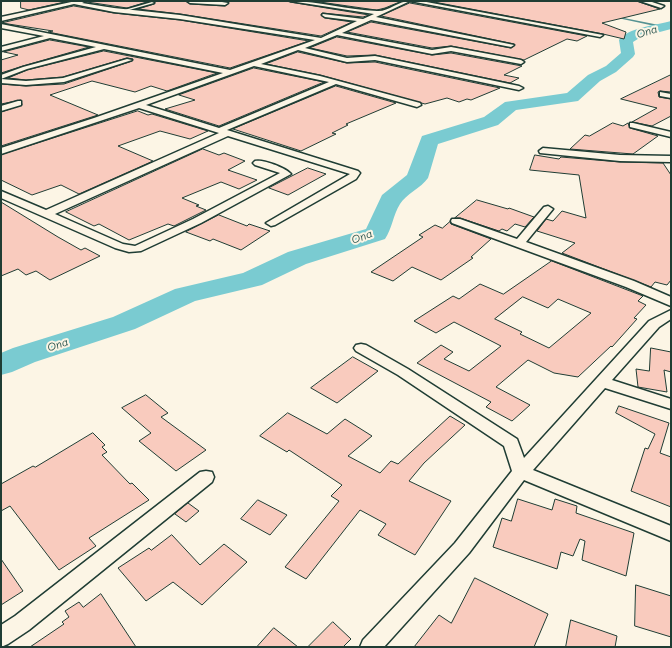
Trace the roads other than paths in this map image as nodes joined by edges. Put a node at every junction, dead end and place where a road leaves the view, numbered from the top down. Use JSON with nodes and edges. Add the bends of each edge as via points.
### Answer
{"nodes":[{"id":1,"x":84,"y":1,"type":"edge"},
{"id":2,"x":190,"y":1,"type":"edge"},
{"id":3,"x":293,"y":1,"type":"edge"},
{"id":4,"x":407,"y":1,"type":"edge"},
{"id":5,"x":413,"y":1,"type":"edge"},
{"id":6,"x":455,"y":1,"type":"edge"},
{"id":7,"x":643,"y":1,"type":"edge"},
{"id":8,"x":74,"y":3,"type":"junction"},
{"id":9,"x":153,"y":3,"type":"dead end"},
{"id":10,"x":225,"y":3,"type":"dead end"},
{"id":11,"x":441,"y":6,"type":"junction"},
{"id":12,"x":661,"y":6,"type":"dead end"},
{"id":13,"x":122,"y":11,"type":"junction"},
{"id":14,"x":380,"y":13,"type":"junction"},
{"id":15,"x":319,"y":14,"type":"dead end"},
{"id":16,"x":1,"y":19,"type":"edge"},
{"id":17,"x":368,"y":19,"type":"junction"},
{"id":18,"x":1,"y":26,"type":"edge"},
{"id":19,"x":335,"y":33,"type":"junction"},
{"id":20,"x":600,"y":35,"type":"dead end"},
{"id":21,"x":53,"y":36,"type":"junction"},
{"id":22,"x":320,"y":40,"type":"junction"},
{"id":23,"x":510,"y":45,"type":"dead end"},
{"id":24,"x":108,"y":46,"type":"junction"},
{"id":25,"x":297,"y":48,"type":"junction"},
{"id":26,"x":1,"y":49,"type":"edge"},
{"id":27,"x":129,"y":60,"type":"dead end"},
{"id":28,"x":521,"y":62,"type":"dead end"},
{"id":29,"x":250,"y":64,"type":"junction"},
{"id":30,"x":229,"y":72,"type":"junction"},
{"id":31,"x":1,"y":77,"type":"edge"},
{"id":32,"x":1,"y":81,"type":"edge"},
{"id":33,"x":335,"y":82,"type":"junction"},
{"id":34,"x":519,"y":88,"type":"dead end"},
{"id":35,"x":663,"y":94,"type":"dead end"},
{"id":36,"x":671,"y":96,"type":"edge"},
{"id":37,"x":18,"y":102,"type":"dead end"},
{"id":38,"x":138,"y":105,"type":"junction"},
{"id":39,"x":417,"y":105,"type":"dead end"},
{"id":40,"x":1,"y":108,"type":"edge"},
{"id":41,"x":633,"y":125,"type":"dead end"},
{"id":42,"x":223,"y":132,"type":"junction"},
{"id":43,"x":671,"y":135,"type":"edge"},
{"id":44,"x":1,"y":151,"type":"edge"},
{"id":45,"x":543,"y":151,"type":"dead end"},
{"id":46,"x":671,"y":159,"type":"edge"},
{"id":47,"x":258,"y":163,"type":"dead end"},
{"id":48,"x":1,"y":194,"type":"edge"},
{"id":49,"x":548,"y":209,"type":"dead end"},
{"id":50,"x":46,"y":214,"type":"junction"},
{"id":51,"x":456,"y":221,"type":"dead end"},
{"id":52,"x":271,"y":223,"type":"dead end"},
{"id":53,"x":519,"y":243,"type":"junction"},
{"id":54,"x":671,"y":302,"type":"edge"},
{"id":55,"x":671,"y":314,"type":"edge"},
{"id":56,"x":362,"y":348,"type":"dead end"},
{"id":57,"x":602,"y":382,"type":"junction"},
{"id":58,"x":671,"y":404,"type":"edge"},
{"id":59,"x":521,"y":472,"type":"junction"},
{"id":60,"x":206,"y":477,"type":"dead end"},
{"id":61,"x":671,"y":534,"type":"edge"},
{"id":62,"x":1,"y":637,"type":"edge"},
{"id":63,"x":370,"y":647,"type":"edge"}],
"edges":[{"from":1,"to":8,"type":"street"},
{"from":2,"to":10,"type":"street"},
{"from":3,"to":14,"type":"street"},
{"from":4,"to":14,"type":"street"},
{"from":5,"to":11,"type":"street"},
{"from":6,"to":11,"type":"street"},
{"from":7,"to":12,"type":"street"},
{"from":8,"to":13,"type":"street"},
{"from":8,"to":16,"type":"street"},
{"from":9,"to":13,"type":"lane"},
{"from":11,"to":20,"type":"street"},
{"from":13,"to":22,"type":"street","via":[[180,17]]},
{"from":14,"to":17,"type":"street"},
{"from":15,"to":17,"type":"street"},
{"from":17,"to":19,"type":"street"},
{"from":17,"to":23,"type":"street"},
{"from":18,"to":21,"type":"street"},
{"from":19,"to":22,"type":"street"},
{"from":19,"to":28,"type":"street","via":[[432,52],[452,49]]},
{"from":21,"to":24,"type":"street"},
{"from":21,"to":26,"type":"street"},
{"from":22,"to":25,"type":"street"},
{"from":24,"to":30,"type":"street"},
{"from":24,"to":31,"type":"street"},
{"from":25,"to":29,"type":"street"},
{"from":25,"to":34,"type":"street","via":[[347,60],[374,58]]},
{"from":27,"to":32,"type":"street","via":[[64,80],[26,83]]},
{"from":29,"to":30,"type":"street"},
{"from":29,"to":33,"type":"street"},
{"from":30,"to":38,"type":"street"},
{"from":33,"to":39,"type":"street"},
{"from":33,"to":42,"type":"street"},
{"from":35,"to":36,"type":"street"},
{"from":37,"to":40,"type":"street"},
{"from":38,"to":42,"type":"street"},
{"from":38,"to":44,"type":"street"},
{"from":41,"to":43,"type":"street"},
{"from":42,"to":50,"type":"street"},
{"from":42,"to":52,"type":"street","via":[[355,173],[353,177]]},
{"from":45,"to":46,"type":"street","via":[[620,158]]},
{"from":47,"to":50,"type":"street","via":[[286,174],[137,250],[119,246]]},
{"from":48,"to":50,"type":"street"},
{"from":49,"to":53,"type":"street"},
{"from":51,"to":53,"type":"street"},
{"from":53,"to":54,"type":"street"},
{"from":55,"to":57,"type":"street","via":[[654,324]]},
{"from":56,"to":59,"type":"street","via":[[511,443]]},
{"from":57,"to":58,"type":"street"},
{"from":57,"to":59,"type":"street"},
{"from":59,"to":61,"type":"street"},
{"from":59,"to":63,"type":"street","via":[[462,548]]},
{"from":60,"to":62,"type":"street"}]}
